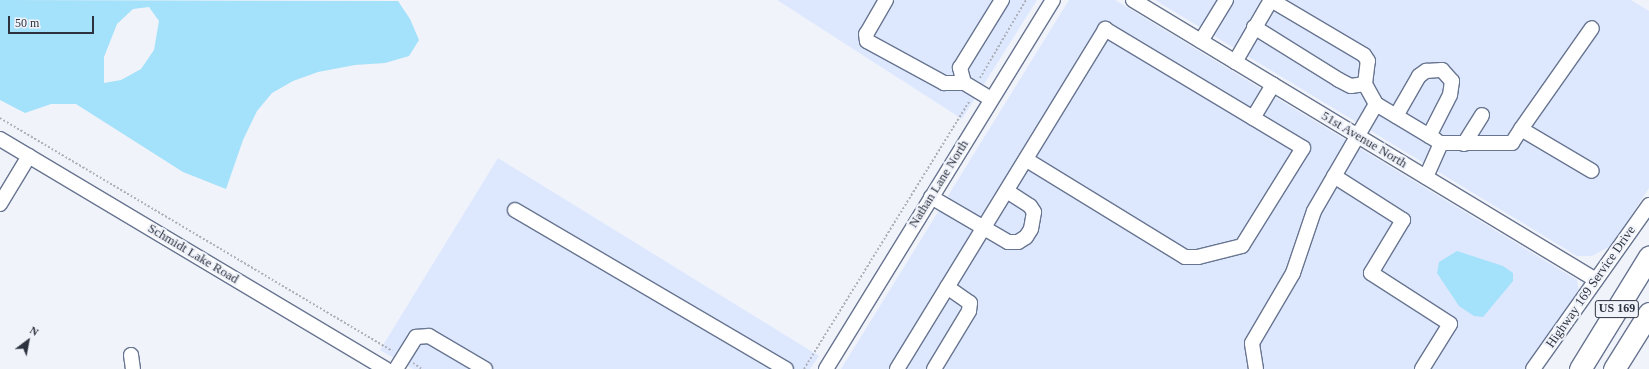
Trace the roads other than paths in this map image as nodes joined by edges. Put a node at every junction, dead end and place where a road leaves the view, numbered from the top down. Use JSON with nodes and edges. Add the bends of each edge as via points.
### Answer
{"nodes":[{"id":1,"x":886,"y":0,"type":"edge"},
{"id":2,"x":1002,"y":0,"type":"edge"},
{"id":3,"x":1053,"y":0,"type":"edge"},
{"id":4,"x":1133,"y":0,"type":"edge"},
{"id":5,"x":1271,"y":0,"type":"edge"},
{"id":6,"x":1219,"y":2,"type":"edge"},
{"id":7,"x":1254,"y":27,"type":"junction"},
{"id":8,"x":1592,"y":28,"type":"dead end"},
{"id":9,"x":1201,"y":41,"type":"junction"},
{"id":10,"x":1235,"y":62,"type":"junction"},
{"id":11,"x":1273,"y":84,"type":"junction"},
{"id":12,"x":1365,"y":84,"type":"junction"},
{"id":13,"x":970,"y":86,"type":"junction"},
{"id":14,"x":992,"y":100,"type":"junction"},
{"id":15,"x":1376,"y":104,"type":"junction"},
{"id":16,"x":1482,"y":115,"type":"dead end"},
{"id":17,"x":1396,"y":116,"type":"junction"},
{"id":18,"x":1253,"y":118,"type":"junction"},
{"id":19,"x":1521,"y":129,"type":"junction"},
{"id":20,"x":1359,"y":137,"type":"junction"},
{"id":21,"x":0,"y":139,"type":"edge"},
{"id":22,"x":1435,"y":140,"type":"junction"},
{"id":23,"x":1464,"y":144,"type":"junction"},
{"id":24,"x":29,"y":156,"type":"junction"},
{"id":25,"x":1027,"y":160,"type":"junction"},
{"id":26,"x":1592,"y":171,"type":"dead end"},
{"id":27,"x":1334,"y":176,"type":"junction"},
{"id":28,"x":1426,"y":177,"type":"junction"},
{"id":29,"x":1007,"y":191,"type":"junction"},
{"id":30,"x":931,"y":197,"type":"junction"},
{"id":31,"x":0,"y":204,"type":"edge"},
{"id":32,"x":1649,"y":205,"type":"edge"},
{"id":33,"x":515,"y":210,"type":"dead end"},
{"id":34,"x":984,"y":227,"type":"junction"},
{"id":35,"x":1649,"y":257,"type":"edge"},
{"id":36,"x":1596,"y":280,"type":"junction"},
{"id":37,"x":947,"y":287,"type":"junction"},
{"id":38,"x":1649,"y":313,"type":"edge"},
{"id":39,"x":131,"y":355,"type":"dead end"},
{"id":40,"x":399,"y":363,"type":"edge"},
{"id":41,"x":769,"y":364,"type":"edge"},
{"id":42,"x":1581,"y":366,"type":"edge"},
{"id":43,"x":132,"y":369,"type":"edge"},
{"id":44,"x":386,"y":369,"type":"edge"},
{"id":45,"x":485,"y":369,"type":"edge"},
{"id":46,"x":786,"y":369,"type":"edge"},
{"id":47,"x":826,"y":369,"type":"edge"},
{"id":48,"x":897,"y":369,"type":"edge"},
{"id":49,"x":934,"y":369,"type":"edge"},
{"id":50,"x":1256,"y":369,"type":"edge"},
{"id":51,"x":1422,"y":369,"type":"edge"},
{"id":52,"x":1533,"y":369,"type":"edge"},
{"id":53,"x":1614,"y":369,"type":"edge"}],
"edges":[{"from":1,"to":13,"type":"street","via":[[866,34],[867,41],[944,83]]},
{"from":2,"to":13,"type":"street","via":[[960,68]]},
{"from":3,"to":14,"type":"street","name":"Nathan Lane North"},
{"from":4,"to":9,"type":"street","name":"51st Avenue North"},
{"from":5,"to":7,"type":"street"},
{"from":5,"to":12,"type":"street","via":[[1364,54],[1368,61]]},
{"from":6,"to":9,"type":"street"},
{"from":7,"to":10,"type":"street"},
{"from":7,"to":12,"type":"street","via":[[1339,80],[1352,86]]},
{"from":8,"to":19,"type":"street"},
{"from":9,"to":10,"type":"street","name":"51st Avenue North"},
{"from":10,"to":11,"type":"street","name":"51st Avenue North"},
{"from":11,"to":18,"type":"street"},
{"from":11,"to":20,"type":"street","name":"51st Avenue North"},
{"from":12,"to":15,"type":"street"},
{"from":13,"to":14,"type":"street"},
{"from":14,"to":30,"type":"street","name":"Nathan Lane North"},
{"from":15,"to":17,"type":"street"},
{"from":15,"to":20,"type":"street"},
{"from":16,"to":23,"type":"street"},
{"from":17,"to":22,"type":"street"},
{"from":17,"to":22,"type":"street","via":[[1419,76],[1426,71],[1442,70],[1452,81]]},
{"from":18,"to":25,"type":"street","via":[[1105,29]]},
{"from":18,"to":25,"type":"street","via":[[1303,148],[1242,246],[1198,257],[1184,257]]},
{"from":19,"to":23,"type":"street","via":[[1512,142]]},
{"from":19,"to":26,"type":"street"},
{"from":20,"to":27,"type":"street"},
{"from":20,"to":28,"type":"street","name":"51st Avenue North"},
{"from":21,"to":24,"type":"street","name":"Schmidt Lake Road"},
{"from":22,"to":23,"type":"street"},
{"from":22,"to":28,"type":"street"},
{"from":24,"to":31,"type":"street"},
{"from":24,"to":44,"type":"street","name":"Schmidt Lake Road"},
{"from":25,"to":29,"type":"street"},
{"from":27,"to":50,"type":"street","via":[[1314,211],[1293,273],[1252,343]]},
{"from":27,"to":51,"type":"street","via":[[1403,220],[1371,273],[1450,324]]},
{"from":28,"to":36,"type":"street","name":"51st Avenue North"},
{"from":29,"to":34,"type":"street"},
{"from":29,"to":34,"type":"street","via":[[1030,206],[1034,212],[1026,237],[1008,242]]},
{"from":30,"to":34,"type":"street"},
{"from":30,"to":47,"type":"street","name":"Nathan Lane North"},
{"from":32,"to":36,"type":"street","name":"Highway 169 Service Drive"},
{"from":33,"to":41,"type":"street"},
{"from":34,"to":37,"type":"street"},
{"from":35,"to":42,"type":"highway","number":"US 169"},
{"from":36,"to":52,"type":"street","name":"Highway 169 Service Drive"},
{"from":37,"to":48,"type":"street"},
{"from":37,"to":49,"type":"street","via":[[970,303],[969,311]]},
{"from":38,"to":53,"type":"highway","number":"US 169"},
{"from":39,"to":43,"type":"street"},
{"from":40,"to":45,"type":"street","via":[[416,337],[429,336]]},
{"from":41,"to":46,"type":"street"}]}
